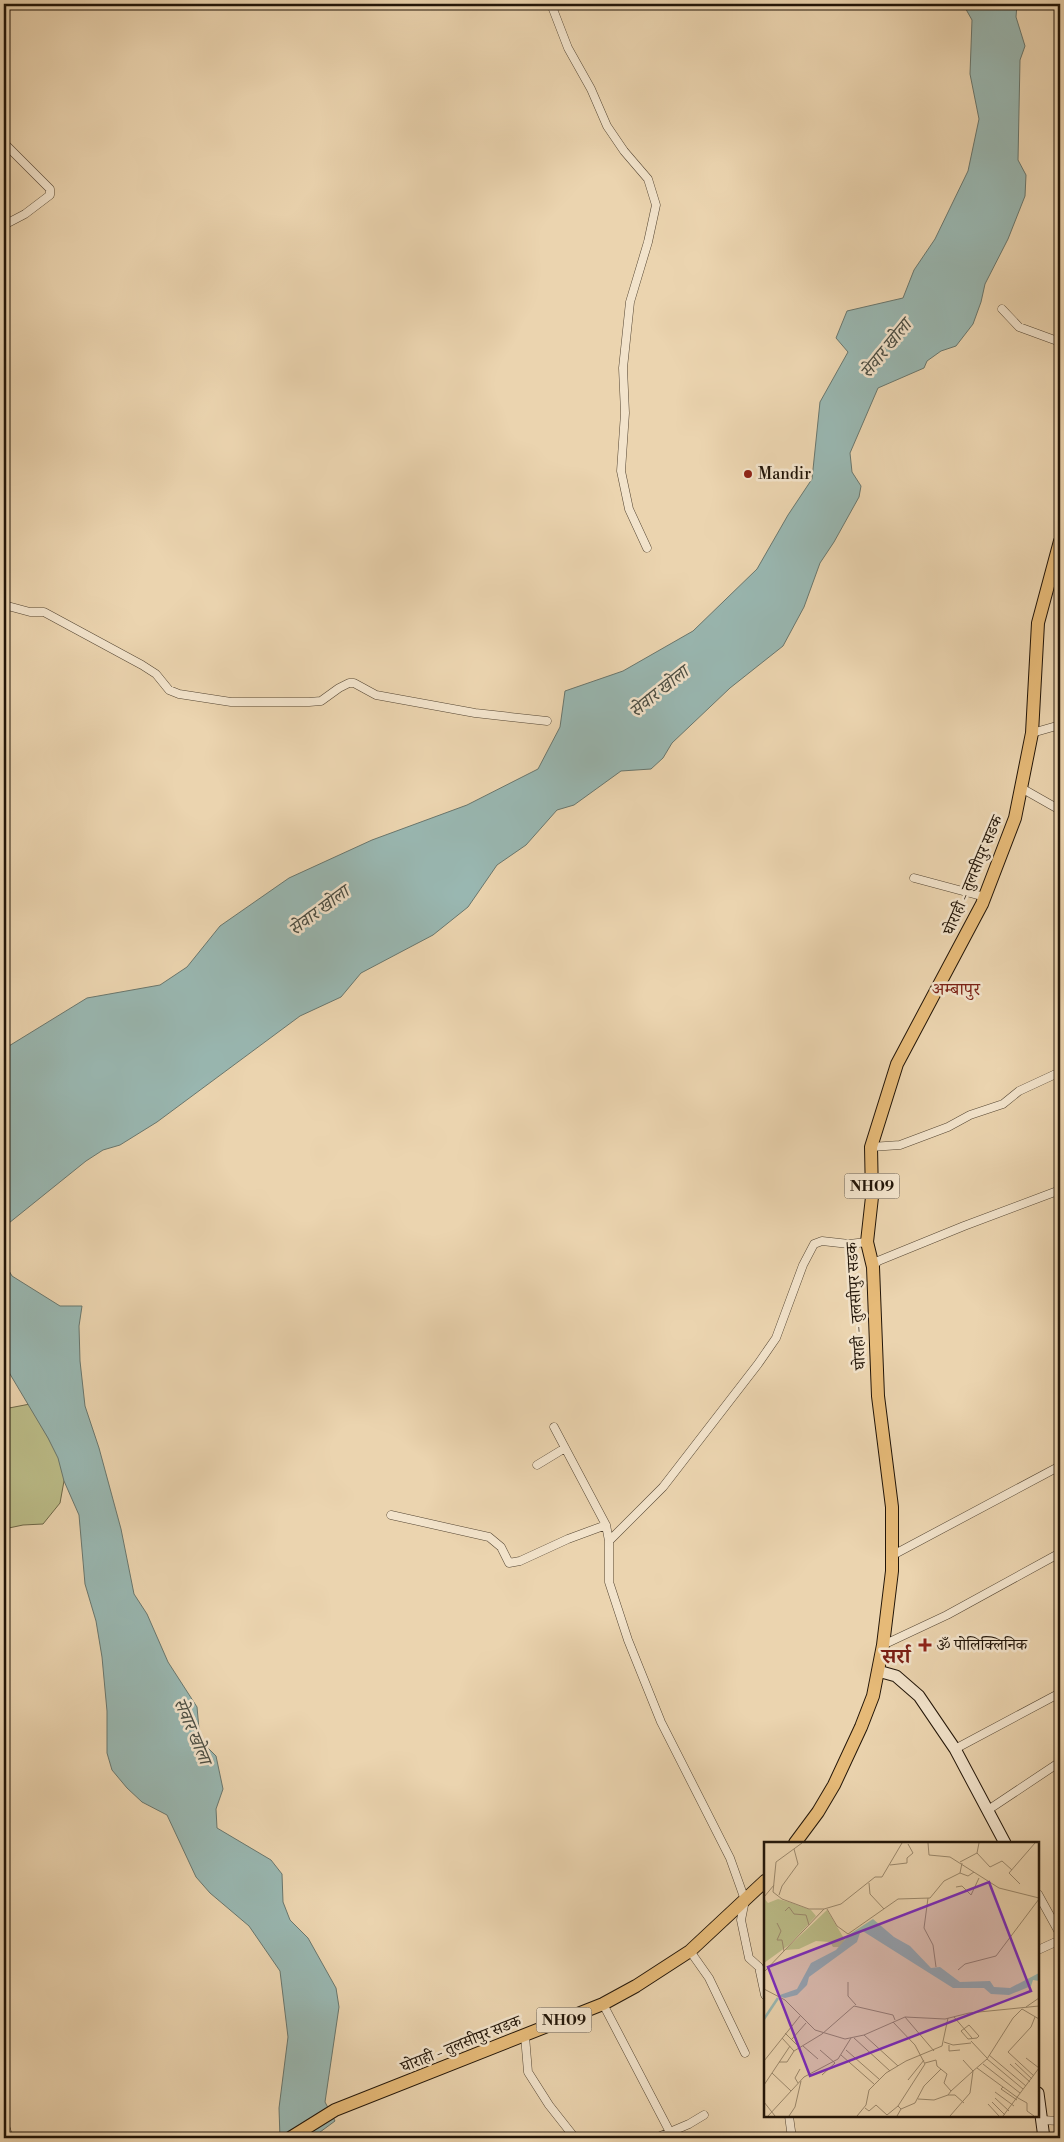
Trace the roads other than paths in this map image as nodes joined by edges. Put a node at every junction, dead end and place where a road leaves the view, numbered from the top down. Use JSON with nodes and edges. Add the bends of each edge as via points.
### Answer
{"nodes":[{"id":1,"x":551,"y":4,"type":"edge"},
{"id":2,"x":4,"y":144,"type":"edge"},
{"id":3,"x":4,"y":225,"type":"edge"},
{"id":4,"x":1002,"y":309,"type":"dead end"},
{"id":5,"x":1060,"y":342,"type":"edge"},
{"id":6,"x":1060,"y":541,"type":"edge"},
{"id":7,"x":647,"y":548,"type":"dead end"},
{"id":8,"x":4,"y":604,"type":"edge"},
{"id":9,"x":547,"y":721,"type":"dead end"},
{"id":10,"x":1060,"y":725,"type":"edge"},
{"id":11,"x":1032,"y":733,"type":"junction"},
{"id":12,"x":1022,"y":788,"type":"junction"},
{"id":13,"x":1060,"y":810,"type":"edge"},
{"id":14,"x":914,"y":878,"type":"dead end"},
{"id":15,"x":985,"y":897,"type":"junction"},
{"id":16,"x":1060,"y":1072,"type":"edge"},
{"id":17,"x":872,"y":1146,"type":"junction"},
{"id":18,"x":1060,"y":1190,"type":"edge"},
{"id":19,"x":867,"y":1242,"type":"junction"},
{"id":20,"x":873,"y":1267,"type":"junction"},
{"id":21,"x":554,"y":1427,"type":"dead end"},
{"id":22,"x":565,"y":1448,"type":"junction"},
{"id":23,"x":537,"y":1464,"type":"dead end"},
{"id":24,"x":1060,"y":1466,"type":"edge"},
{"id":25,"x":391,"y":1515,"type":"dead end"},
{"id":26,"x":606,"y":1525,"type":"junction"},
{"id":27,"x":609,"y":1541,"type":"junction"},
{"id":28,"x":1060,"y":1554,"type":"edge"},
{"id":29,"x":893,"y":1556,"type":"junction"},
{"id":30,"x":883,"y":1645,"type":"junction"},
{"id":31,"x":878,"y":1671,"type":"junction"},
{"id":32,"x":1060,"y":1693,"type":"edge"},
{"id":33,"x":955,"y":1749,"type":"junction"},
{"id":34,"x":1060,"y":1762,"type":"edge"},
{"id":35,"x":988,"y":1810,"type":"junction"},
{"id":36,"x":796,"y":1842,"type":"edge"},
{"id":37,"x":1004,"y":1842,"type":"edge"},
{"id":38,"x":764,"y":1883,"type":"edge"},
{"id":39,"x":1039,"y":1896,"type":"edge"},
{"id":40,"x":745,"y":1900,"type":"junction"},
{"id":41,"x":1060,"y":1934,"type":"edge"},
{"id":42,"x":1060,"y":1940,"type":"edge"},
{"id":43,"x":1039,"y":1950,"type":"edge"},
{"id":44,"x":690,"y":1951,"type":"junction"},
{"id":45,"x":764,"y":1990,"type":"edge"},
{"id":46,"x":603,"y":2004,"type":"junction"},
{"id":47,"x":525,"y":2036,"type":"junction"},
{"id":48,"x":745,"y":2053,"type":"dead end"},
{"id":49,"x":1039,"y":2102,"type":"edge"},
{"id":50,"x":704,"y":2115,"type":"dead end"},
{"id":51,"x":789,"y":2117,"type":"edge"},
{"id":52,"x":1041,"y":2120,"type":"junction"},
{"id":53,"x":1060,"y":2121,"type":"edge"},
{"id":54,"x":4,"y":2123,"type":"edge"},
{"id":55,"x":671,"y":2135,"type":"edge"},
{"id":56,"x":788,"y":2137,"type":"edge"},
{"id":57,"x":9,"y":2138,"type":"edge"},
{"id":58,"x":290,"y":2138,"type":"edge"},
{"id":59,"x":574,"y":2138,"type":"edge"},
{"id":60,"x":656,"y":2138,"type":"edge"},
{"id":61,"x":1044,"y":2138,"type":"edge"}],
"edges":[{"from":1,"to":7,"type":"street","via":[[568,48],[607,126],[648,179],[656,205],[630,302],[623,368],[625,413],[621,470],[629,510]]},
{"from":2,"to":3,"type":"street","via":[[50,189],[50,195]]},
{"from":4,"to":5,"type":"street","via":[[1019,327]]},
{"from":6,"to":11,"type":"main road","name":"घोराही - तुलसीपुर सडक","number":"NH09","via":[[1038,624]]},
{"from":8,"to":9,"type":"street","via":[[30,612],[44,612],[142,665],[156,674],[169,690],[179,694],[231,702],[309,702],[321,701],[338,688],[354,683],[376,695],[476,713]]},
{"from":10,"to":11,"type":"street"},
{"from":11,"to":12,"type":"main road","name":"घोराही - तुलसीपुर सडक","number":"NH09"},
{"from":12,"to":13,"type":"street"},
{"from":12,"to":15,"type":"main road","name":"घोराही - तुलसीपुर सडक","number":"NH09","via":[[1015,818]]},
{"from":14,"to":15,"type":"street"},
{"from":15,"to":17,"type":"main road","name":"घोराही - तुलसीपुर सडक","number":"NH09","via":[[897,1064]]},
{"from":16,"to":17,"type":"street","via":[[1018,1091],[1003,1104],[948,1127],[900,1145]]},
{"from":17,"to":19,"type":"main road","name":"घोराही - तुलसीपुर सडक","number":"NH09","via":[[872,1197]]},
{"from":18,"to":20,"type":"street","via":[[878,1261]]},
{"from":19,"to":20,"type":"main road","name":"घोराही - तुलसीपुर सडक","number":"NH09"},
{"from":19,"to":27,"type":"street","via":[[822,1241],[814,1244],[776,1338],[663,1487]]},
{"from":20,"to":29,"type":"main road","name":"घोराही - तुलसीपुर सडक","number":"NH09","via":[[878,1396],[892,1507]]},
{"from":21,"to":22,"type":"street"},
{"from":22,"to":23,"type":"street"},
{"from":22,"to":26,"type":"street"},
{"from":24,"to":29,"type":"street"},
{"from":25,"to":26,"type":"street","via":[[489,1537],[501,1548],[509,1563]]},
{"from":26,"to":27,"type":"street"},
{"from":27,"to":40,"type":"street","via":[[609,1582],[628,1640],[661,1722],[730,1858]]},
{"from":28,"to":30,"type":"street","via":[[947,1615]]},
{"from":29,"to":30,"type":"main road","name":"घोराही - तुलसीपुर सडक","number":"NH09"},
{"from":30,"to":31,"type":"main road","name":"घोराही - तुलसीपुर सडक","number":"NH09"},
{"from":31,"to":33,"type":"street","via":[[896,1676],[919,1696]]},
{"from":31,"to":36,"type":"main road","name":"घोराही - तुलसीपुर सडक","number":"NH09","via":[[873,1696],[834,1785]]},
{"from":32,"to":33,"type":"street"},
{"from":33,"to":35,"type":"street"},
{"from":34,"to":35,"type":"street"},
{"from":35,"to":37,"type":"street"},
{"from":38,"to":40,"type":"main road","name":"घोराही - तुलसीपुर सडक","number":"NH09"},
{"from":39,"to":41,"type":"street"},
{"from":40,"to":44,"type":"main road","name":"घोराही - तुलसीपुर सडक","number":"NH09"},
{"from":40,"to":45,"type":"street","via":[[741,1920],[749,1958],[759,1967]]},
{"from":42,"to":43,"type":"street"},
{"from":44,"to":46,"type":"main road","name":"घोराही - तुलसीपुर सडक","number":"NH09"},
{"from":44,"to":48,"type":"street","via":[[709,1978]]},
{"from":46,"to":47,"type":"main road","name":"घोराही - तुलसीपुर सडक","number":"NH09"},
{"from":46,"to":55,"type":"street"},
{"from":47,"to":58,"type":"main road","name":"घोराही - तुलसीपुर सडक","number":"NH09","via":[[335,2110]]},
{"from":47,"to":59,"type":"street","via":[[528,2072]]},
{"from":49,"to":52,"type":"street"},
{"from":50,"to":55,"type":"street"},
{"from":51,"to":56,"type":"street"},
{"from":52,"to":53,"type":"street"},
{"from":52,"to":61,"type":"street"},
{"from":54,"to":57,"type":"street"},
{"from":55,"to":60,"type":"street"}]}
